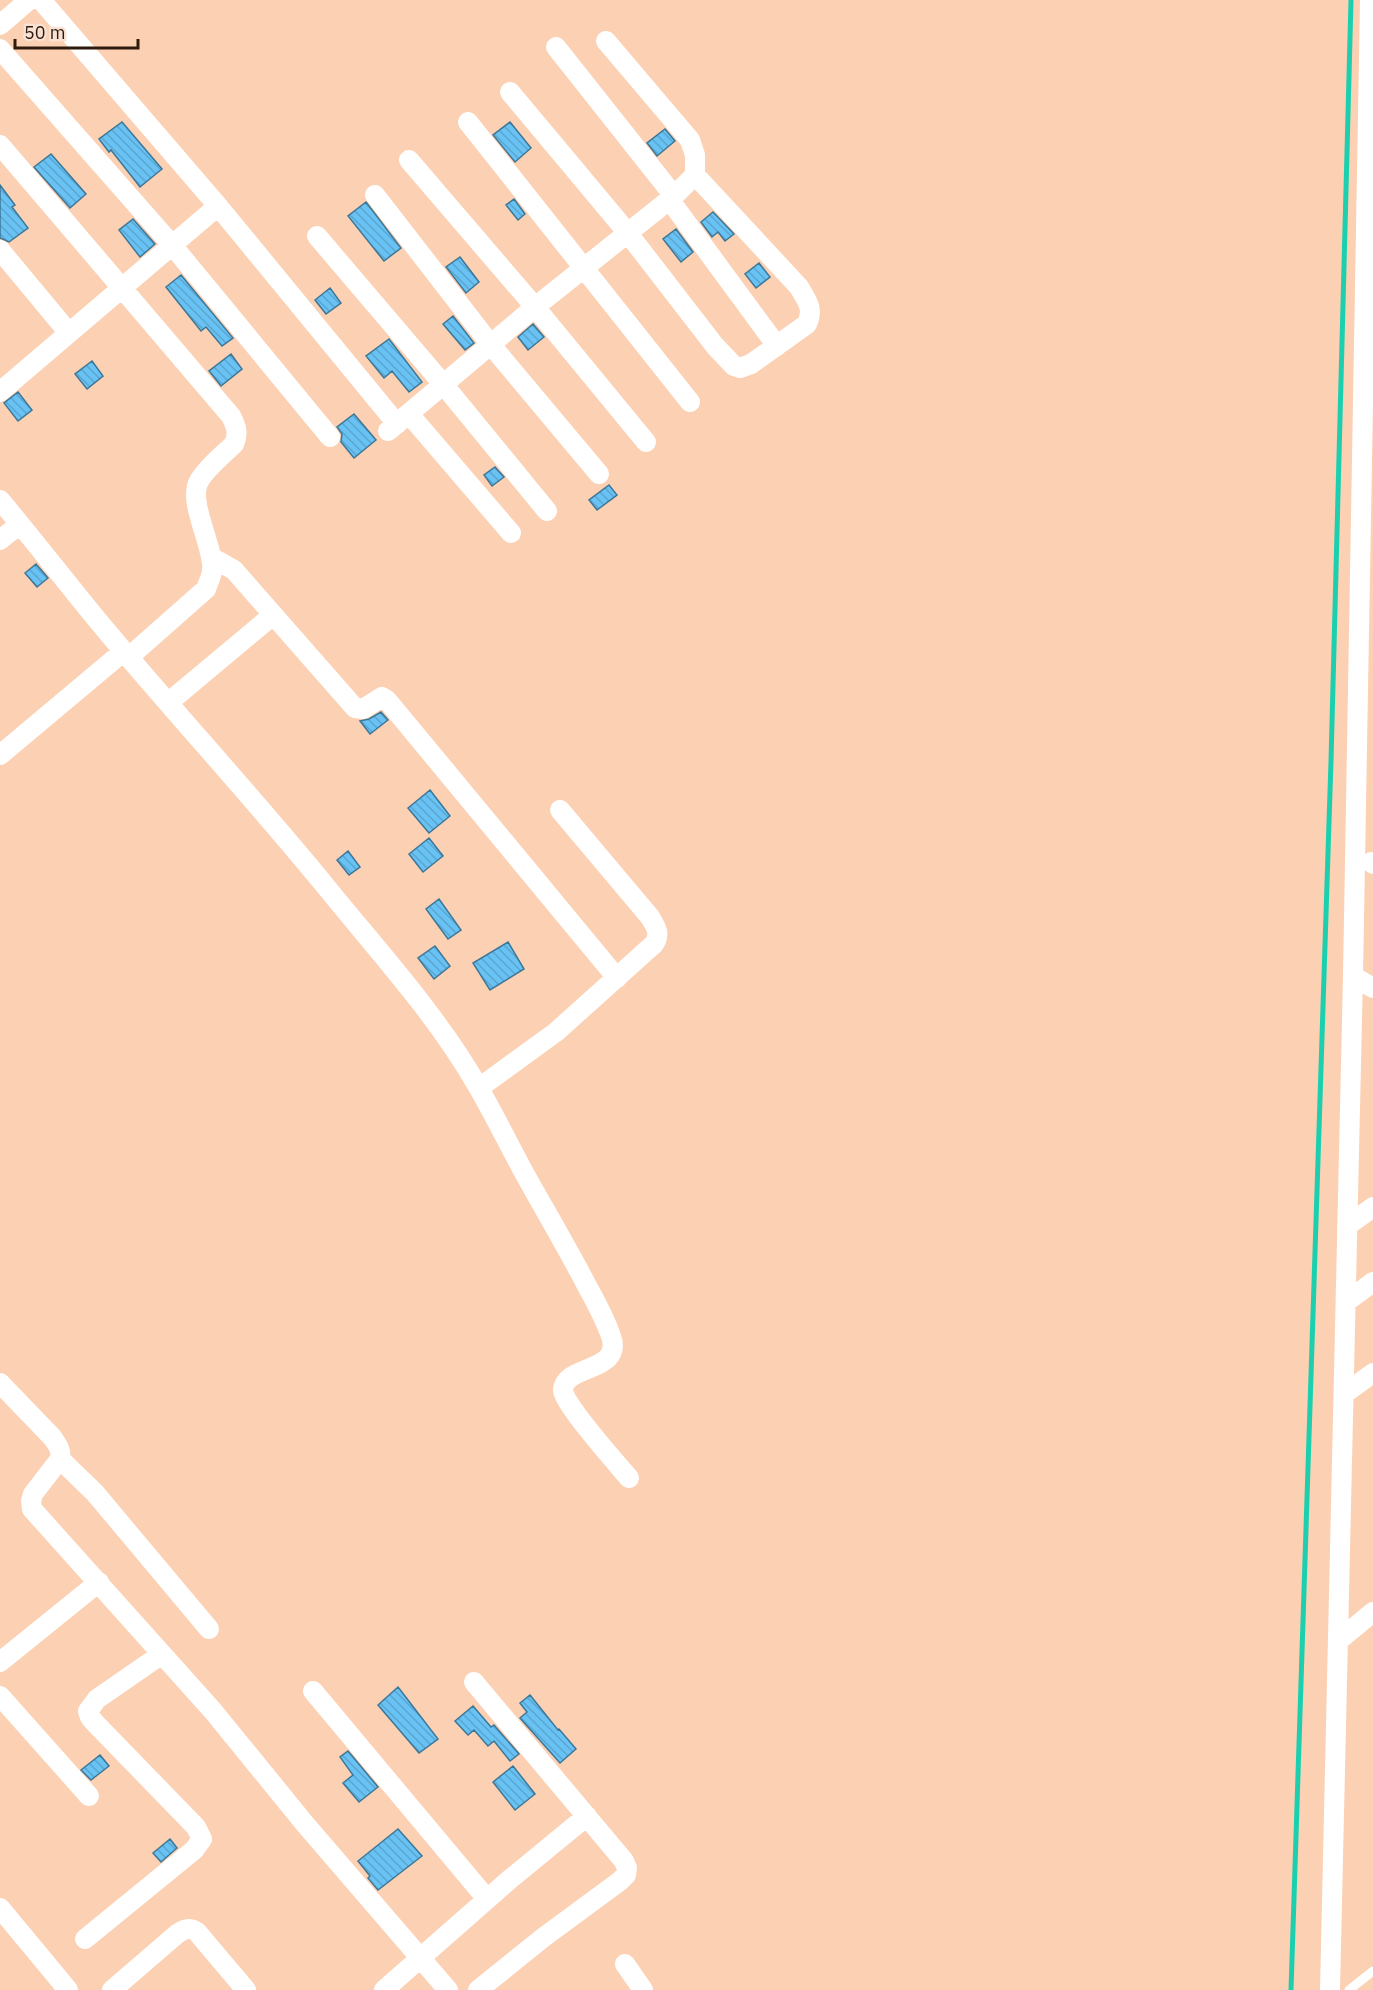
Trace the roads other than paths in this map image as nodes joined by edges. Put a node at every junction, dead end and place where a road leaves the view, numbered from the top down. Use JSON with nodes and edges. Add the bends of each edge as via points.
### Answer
{"nodes":[{"id":1,"x":29,"y":0,"type":"edge"},
{"id":2,"x":41,"y":0,"type":"edge"},
{"id":3,"x":1370,"y":0,"type":"edge"},
{"id":4,"x":0,"y":25,"type":"edge"},
{"id":5,"x":606,"y":41,"type":"dead end"},
{"id":6,"x":556,"y":47,"type":"dead end"},
{"id":7,"x":0,"y":49,"type":"edge"},
{"id":8,"x":1371,"y":67,"type":"edge"},
{"id":9,"x":510,"y":92,"type":"dead end"},
{"id":10,"x":468,"y":122,"type":"dead end"},
{"id":11,"x":0,"y":145,"type":"edge"},
{"id":12,"x":409,"y":160,"type":"dead end"},
{"id":13,"x":1370,"y":171,"type":"edge"},
{"id":14,"x":695,"y":175,"type":"junction"},
{"id":15,"x":375,"y":195,"type":"dead end"},
{"id":16,"x":672,"y":197,"type":"junction"},
{"id":17,"x":218,"y":206,"type":"junction"},
{"id":18,"x":627,"y":232,"type":"junction"},
{"id":19,"x":317,"y":236,"type":"dead end"},
{"id":20,"x":172,"y":245,"type":"junction"},
{"id":21,"x":0,"y":250,"type":"edge"},
{"id":22,"x":1369,"y":259,"type":"edge"},
{"id":23,"x":585,"y":268,"type":"junction"},
{"id":24,"x":122,"y":288,"type":"junction"},
{"id":25,"x":535,"y":307,"type":"junction"},
{"id":26,"x":69,"y":333,"type":"junction"},
{"id":27,"x":490,"y":345,"type":"junction"},
{"id":28,"x":777,"y":346,"type":"junction"},
{"id":29,"x":1368,"y":380,"type":"edge"},
{"id":30,"x":443,"y":384,"type":"junction"},
{"id":31,"x":0,"y":392,"type":"edge"},
{"id":32,"x":690,"y":402,"type":"dead end"},
{"id":33,"x":398,"y":423,"type":"junction"},
{"id":34,"x":330,"y":437,"type":"dead end"},
{"id":35,"x":646,"y":442,"type":"dead end"},
{"id":36,"x":598,"y":474,"type":"dead end"},
{"id":37,"x":0,"y":500,"type":"edge"},
{"id":38,"x":547,"y":512,"type":"dead end"},
{"id":39,"x":20,"y":524,"type":"junction"},
{"id":40,"x":511,"y":533,"type":"dead end"},
{"id":41,"x":0,"y":540,"type":"edge"},
{"id":42,"x":211,"y":557,"type":"junction"},
{"id":43,"x":273,"y":615,"type":"junction"},
{"id":44,"x":127,"y":654,"type":"junction"},
{"id":45,"x":169,"y":702,"type":"junction"},
{"id":46,"x":4,"y":745,"type":"edge"},
{"id":47,"x":1365,"y":778,"type":"edge"},
{"id":48,"x":560,"y":810,"type":"dead end"},
{"id":49,"x":1368,"y":864,"type":"edge"},
{"id":50,"x":1353,"y":976,"type":"junction"},
{"id":51,"x":617,"y":978,"type":"junction"},
{"id":52,"x":1373,"y":988,"type":"edge"},
{"id":53,"x":479,"y":1088,"type":"junction"},
{"id":54,"x":1373,"y":1207,"type":"edge"},
{"id":55,"x":1347,"y":1226,"type":"junction"},
{"id":56,"x":1373,"y":1282,"type":"edge"},
{"id":57,"x":1346,"y":1302,"type":"junction"},
{"id":58,"x":1373,"y":1373,"type":"edge"},
{"id":59,"x":0,"y":1383,"type":"edge"},
{"id":60,"x":1344,"y":1394,"type":"junction"},
{"id":61,"x":60,"y":1459,"type":"junction"},
{"id":62,"x":629,"y":1478,"type":"dead end"},
{"id":63,"x":99,"y":1582,"type":"junction"},
{"id":64,"x":1373,"y":1612,"type":"edge"},
{"id":65,"x":209,"y":1629,"type":"dead end"},
{"id":66,"x":1338,"y":1641,"type":"junction"},
{"id":67,"x":162,"y":1654,"type":"junction"},
{"id":68,"x":0,"y":1662,"type":"edge"},
{"id":69,"x":474,"y":1682,"type":"dead end"},
{"id":70,"x":313,"y":1690,"type":"dead end"},
{"id":71,"x":0,"y":1696,"type":"edge"},
{"id":72,"x":90,"y":1796,"type":"dead end"},
{"id":73,"x":587,"y":1816,"type":"junction"},
{"id":74,"x":487,"y":1899,"type":"junction"},
{"id":75,"x":0,"y":1908,"type":"edge"},
{"id":76,"x":85,"y":1939,"type":"dead end"},
{"id":77,"x":420,"y":1958,"type":"junction"},
{"id":78,"x":626,"y":1964,"type":"dead end"},
{"id":79,"x":1373,"y":1971,"type":"edge"},
{"id":80,"x":68,"y":1990,"type":"edge"},
{"id":81,"x":112,"y":1990,"type":"edge"},
{"id":82,"x":246,"y":1990,"type":"edge"},
{"id":83,"x":384,"y":1990,"type":"edge"},
{"id":84,"x":448,"y":1990,"type":"edge"},
{"id":85,"x":478,"y":1990,"type":"edge"},
{"id":86,"x":643,"y":1990,"type":"edge"},
{"id":87,"x":1330,"y":1990,"type":"edge"},
{"id":88,"x":1349,"y":1990,"type":"edge"}],
"edges":[{"from":1,"to":4,"type":"street"},
{"from":2,"to":17,"type":"street"},
{"from":3,"to":8,"type":"street"},
{"from":5,"to":14,"type":"street","via":[[690,140]]},
{"from":6,"to":16,"type":"street"},
{"from":7,"to":20,"type":"street"},
{"from":8,"to":13,"type":"street"},
{"from":9,"to":18,"type":"street"},
{"from":10,"to":23,"type":"street"},
{"from":11,"to":24,"type":"street"},
{"from":12,"to":25,"type":"street"},
{"from":13,"to":22,"type":"street"},
{"from":14,"to":16,"type":"street"},
{"from":14,"to":28,"type":"street","via":[[799,287],[808,304],[811,315],[807,324]]},
{"from":15,"to":27,"type":"street"},
{"from":16,"to":18,"type":"street"},
{"from":16,"to":28,"type":"street"},
{"from":17,"to":20,"type":"street"},
{"from":17,"to":33,"type":"street"},
{"from":18,"to":23,"type":"street"},
{"from":18,"to":28,"type":"street","via":[[734,366],[751,364]]},
{"from":19,"to":30,"type":"street"},
{"from":20,"to":24,"type":"street"},
{"from":20,"to":34,"type":"street"},
{"from":21,"to":26,"type":"street"},
{"from":22,"to":29,"type":"street"},
{"from":23,"to":25,"type":"street"},
{"from":23,"to":32,"type":"street"},
{"from":24,"to":26,"type":"street"},
{"from":24,"to":42,"type":"street","via":[[236,426],[234,444],[204,473],[196,488]]},
{"from":25,"to":27,"type":"street"},
{"from":25,"to":35,"type":"street"},
{"from":26,"to":31,"type":"street"},
{"from":27,"to":30,"type":"street"},
{"from":27,"to":36,"type":"street"},
{"from":29,"to":47,"type":"street"},
{"from":30,"to":33,"type":"street"},
{"from":30,"to":38,"type":"street"},
{"from":33,"to":40,"type":"street"},
{"from":37,"to":39,"type":"street"},
{"from":39,"to":41,"type":"street"},
{"from":39,"to":44,"type":"street"},
{"from":42,"to":43,"type":"street","via":[[234,570]]},
{"from":42,"to":44,"type":"street","via":[[213,570],[206,589]]},
{"from":43,"to":45,"type":"street"},
{"from":43,"to":51,"type":"street","via":[[356,708],[363,709],[382,697],[390,703]]},
{"from":44,"to":45,"type":"street"},
{"from":44,"to":46,"type":"street"},
{"from":45,"to":53,"type":"street","via":[[426,1010]]},
{"from":47,"to":49,"type":"street"},
{"from":48,"to":51,"type":"street","via":[[658,930],[654,944]]},
{"from":49,"to":50,"type":"street"},
{"from":50,"to":52,"type":"street"},
{"from":50,"to":55,"type":"street"},
{"from":51,"to":53,"type":"street","via":[[556,1032]]},
{"from":53,"to":62,"type":"street","via":[[612,1338],[606,1360],[569,1379],[563,1390],[570,1406]]},
{"from":54,"to":55,"type":"street"},
{"from":55,"to":57,"type":"street"},
{"from":56,"to":57,"type":"street"},
{"from":57,"to":60,"type":"street"},
{"from":58,"to":60,"type":"street"},
{"from":59,"to":61,"type":"street","via":[[58,1445]]},
{"from":60,"to":66,"type":"street"},
{"from":61,"to":63,"type":"street","via":[[33,1494],[32,1509]]},
{"from":61,"to":65,"type":"street","via":[[95,1493]]},
{"from":63,"to":67,"type":"street"},
{"from":63,"to":68,"type":"street"},
{"from":64,"to":66,"type":"street"},
{"from":66,"to":87,"type":"street"},
{"from":67,"to":76,"type":"street","via":[[97,1699],[88,1711],[95,1723],[196,1827],[202,1839],[194,1850]]},
{"from":67,"to":77,"type":"street"},
{"from":69,"to":73,"type":"street"},
{"from":70,"to":74,"type":"street"},
{"from":71,"to":72,"type":"street"},
{"from":73,"to":74,"type":"street"},
{"from":73,"to":85,"type":"street","via":[[624,1861],[626,1875]]},
{"from":74,"to":77,"type":"street"},
{"from":75,"to":80,"type":"street"},
{"from":77,"to":83,"type":"street"},
{"from":77,"to":84,"type":"street"},
{"from":78,"to":86,"type":"street"},
{"from":79,"to":88,"type":"lane"},
{"from":81,"to":82,"type":"street","via":[[177,1934],[191,1929]]}]}
